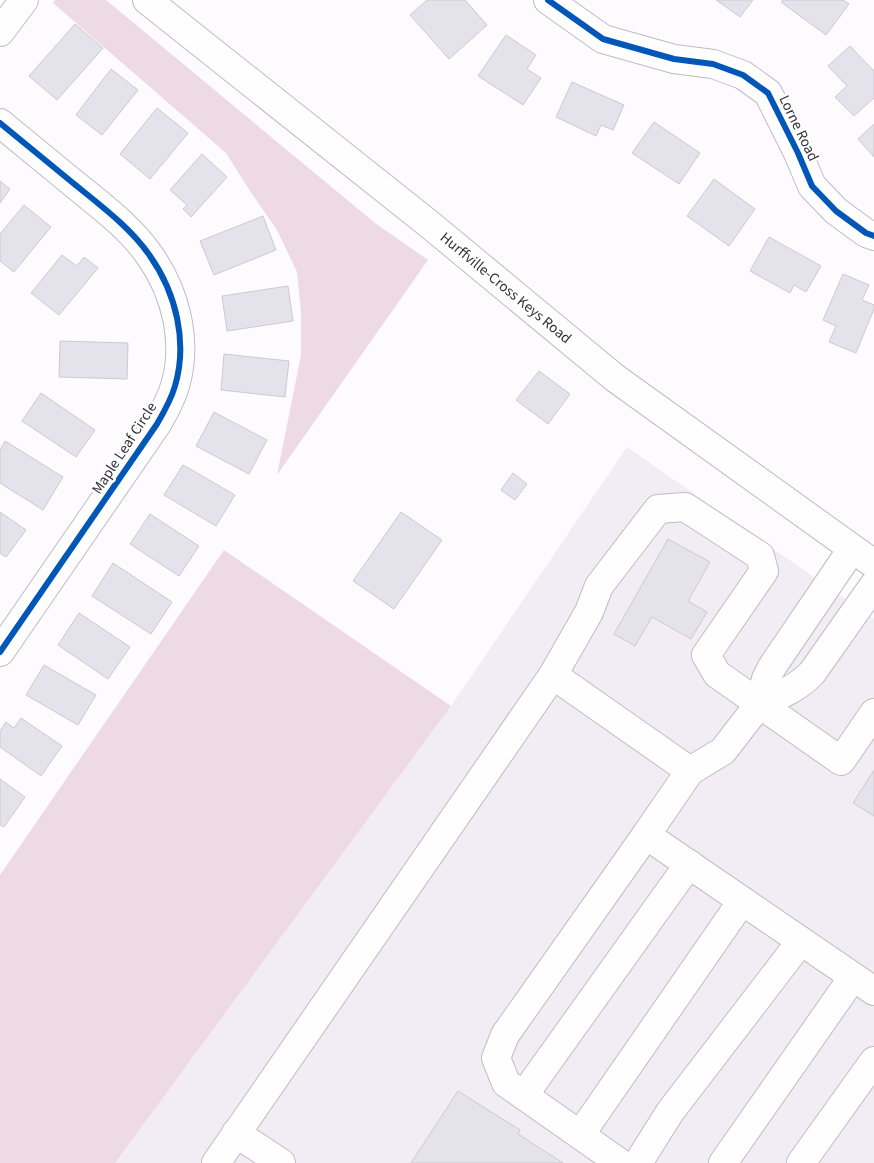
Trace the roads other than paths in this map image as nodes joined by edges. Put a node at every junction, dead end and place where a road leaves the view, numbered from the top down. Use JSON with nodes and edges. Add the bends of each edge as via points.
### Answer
{"nodes":[{"id":1,"x":24,"y":0,"type":"edge"},
{"id":2,"x":147,"y":0,"type":"edge"},
{"id":3,"x":548,"y":0,"type":"edge"},
{"id":4,"x":0,"y":32,"type":"edge"},
{"id":5,"x":0,"y":123,"type":"edge"},
{"id":6,"x":874,"y":236,"type":"edge"},
{"id":7,"x":869,"y":563,"type":"edge"},
{"id":8,"x":0,"y":652,"type":"edge"},
{"id":9,"x":553,"y":675,"type":"junction"},
{"id":10,"x":760,"y":703,"type":"junction"},
{"id":11,"x":874,"y":713,"type":"edge"},
{"id":12,"x":690,"y":771,"type":"junction"},
{"id":13,"x":646,"y":835,"type":"junction"},
{"id":14,"x":688,"y":864,"type":"junction"},
{"id":15,"x":742,"y":901,"type":"junction"},
{"id":16,"x":801,"y":941,"type":"junction"},
{"id":17,"x":864,"y":984,"type":"edge"},
{"id":18,"x":874,"y":1061,"type":"edge"},
{"id":19,"x":524,"y":1095,"type":"junction"},
{"id":20,"x":236,"y":1133,"type":"junction"},
{"id":21,"x":580,"y":1134,"type":"junction"},
{"id":22,"x":216,"y":1163,"type":"edge"},
{"id":23,"x":281,"y":1163,"type":"edge"},
{"id":24,"x":620,"y":1163,"type":"edge"},
{"id":25,"x":638,"y":1163,"type":"edge"},
{"id":26,"x":723,"y":1163,"type":"edge"},
{"id":27,"x":801,"y":1163,"type":"edge"}],
"edges":[{"from":1,"to":4,"type":"street"},
{"from":2,"to":7,"type":"street","name":"Hurffville-Cross Keys Road","via":[[429,224],[614,378]]},
{"from":3,"to":6,"type":"street","name":"Lorne Road","via":[[603,39],[674,59],[713,64],[743,75],[768,93],[812,186],[836,211]]},
{"from":5,"to":8,"type":"street","name":"Maple Leaf Circle","via":[[105,210],[150,255],[177,314],[180,340],[175,386],[157,424]]},
{"from":7,"to":10,"type":"street","via":[[772,667]]},
{"from":7,"to":10,"type":"street","via":[[807,677],[793,689]]},
{"from":9,"to":10,"type":"street","via":[[589,612],[599,586],[652,517],[658,510],[685,506],[760,556],[764,571],[706,654],[718,674]]},
{"from":9,"to":12,"type":"street"},
{"from":9,"to":20,"type":"street"},
{"from":10,"to":11,"type":"street","via":[[840,761]]},
{"from":10,"to":12,"type":"street","via":[[723,751]]},
{"from":12,"to":13,"type":"street"},
{"from":13,"to":14,"type":"street"},
{"from":13,"to":19,"type":"street","via":[[505,1035],[496,1058],[506,1083]]},
{"from":14,"to":15,"type":"street"},
{"from":14,"to":19,"type":"street"},
{"from":15,"to":16,"type":"street"},
{"from":15,"to":21,"type":"street"},
{"from":16,"to":17,"type":"street"},
{"from":16,"to":25,"type":"street","via":[[670,1112]]},
{"from":17,"to":26,"type":"street"},
{"from":18,"to":27,"type":"street"},
{"from":19,"to":21,"type":"street"},
{"from":20,"to":22,"type":"street"},
{"from":20,"to":23,"type":"street"},
{"from":21,"to":24,"type":"street"}]}
